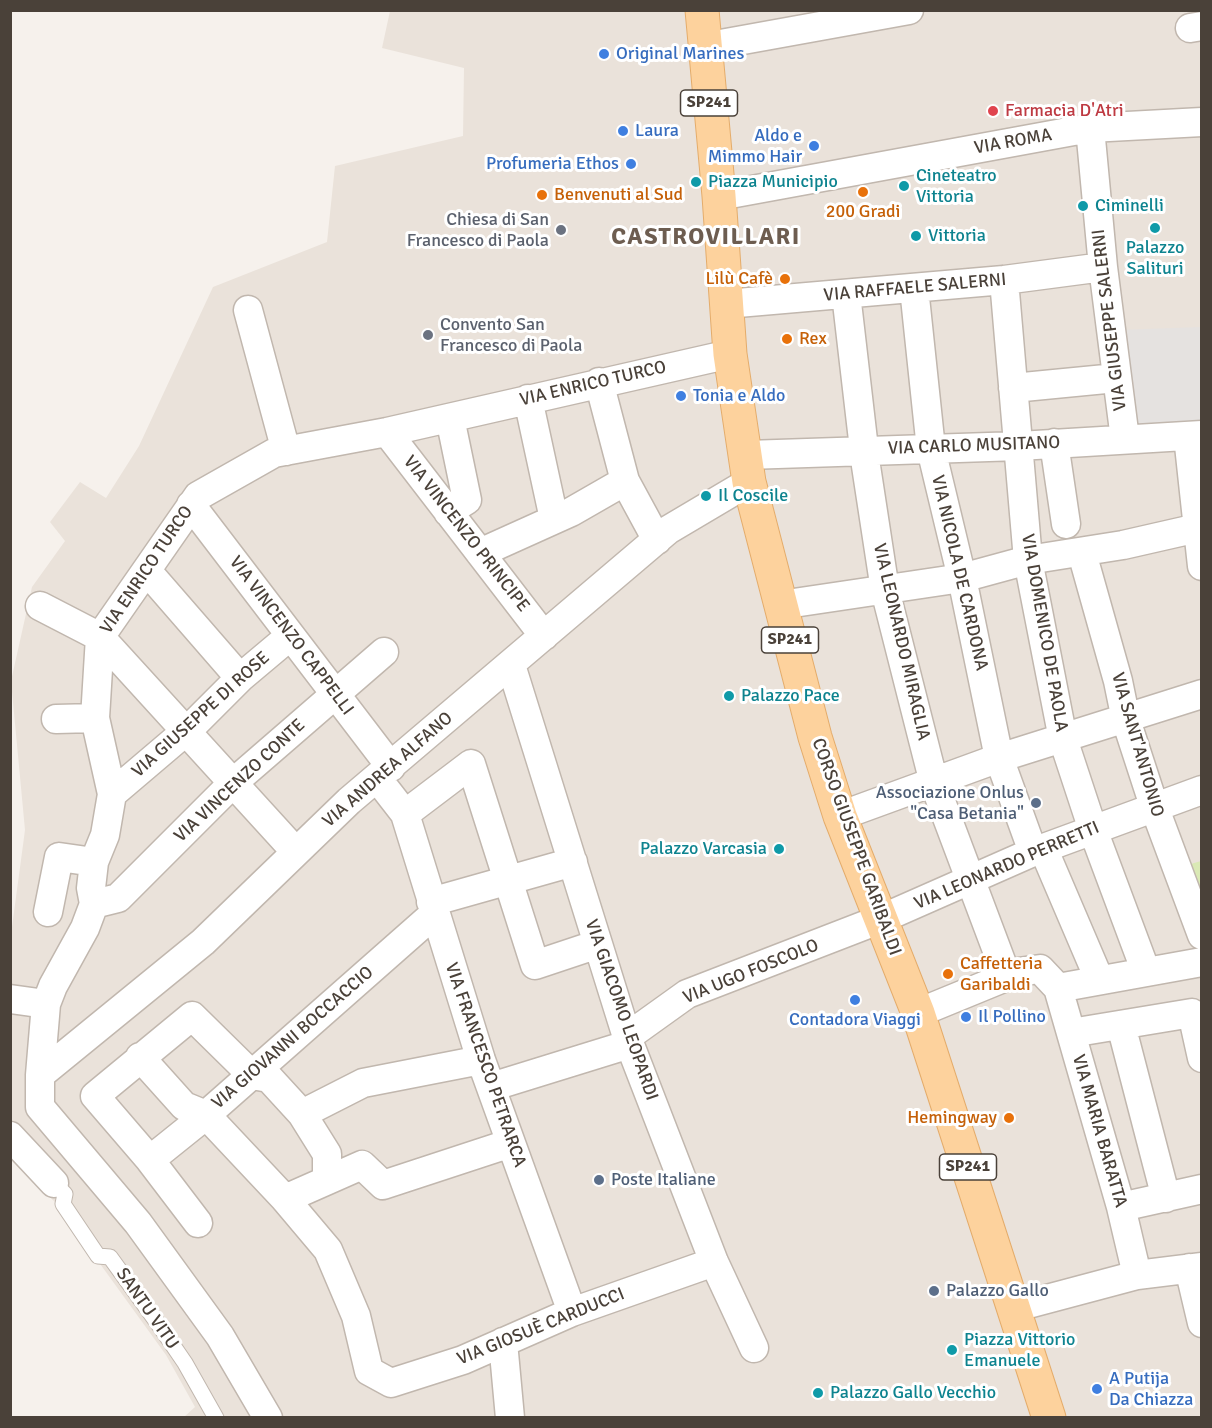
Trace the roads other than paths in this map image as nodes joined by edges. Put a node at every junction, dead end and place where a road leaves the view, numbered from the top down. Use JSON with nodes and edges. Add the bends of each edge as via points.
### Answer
{"nodes":[{"id":1,"x":702,"y":10,"type":"edge"},
{"id":2,"x":909,"y":10,"type":"edge"},
{"id":3,"x":704,"y":47,"type":"junction"},
{"id":4,"x":1202,"y":122,"type":"edge"},
{"id":5,"x":1090,"y":128,"type":"junction"},
{"id":6,"x":719,"y":196,"type":"junction"},
{"id":7,"x":1103,"y":267,"type":"junction"},
{"id":8,"x":1004,"y":280,"type":"junction"},
{"id":9,"x":914,"y":288,"type":"junction"},
{"id":10,"x":846,"y":294,"type":"junction"},
{"id":11,"x":726,"y":304,"type":"junction"},
{"id":12,"x":248,"y":310,"type":"dead end"},
{"id":13,"x":730,"y":354,"type":"junction"},
{"id":14,"x":1116,"y":378,"type":"junction"},
{"id":15,"x":599,"y":382,"type":"junction"},
{"id":16,"x":1012,"y":388,"type":"junction"},
{"id":17,"x":528,"y":399,"type":"junction"},
{"id":18,"x":450,"y":418,"type":"junction"},
{"id":19,"x":387,"y":432,"type":"junction"},
{"id":20,"x":1195,"y":435,"type":"edge"},
{"id":21,"x":1125,"y":439,"type":"junction"},
{"id":22,"x":1054,"y":443,"type":"junction"},
{"id":23,"x":1018,"y":446,"type":"junction"},
{"id":24,"x":931,"y":449,"type":"junction"},
{"id":25,"x":286,"y":450,"type":"junction"},
{"id":26,"x":864,"y":450,"type":"junction"},
{"id":27,"x":748,"y":469,"type":"junction"},
{"id":28,"x":625,"y":481,"type":"junction"},
{"id":29,"x":191,"y":506,"type":"junction"},
{"id":30,"x":448,"y":512,"type":"junction"},
{"id":31,"x":554,"y":519,"type":"junction"},
{"id":32,"x":1065,"y":524,"type":"dead end"},
{"id":33,"x":1199,"y":527,"type":"edge"},
{"id":34,"x":657,"y":540,"type":"junction"},
{"id":35,"x":480,"y":553,"type":"junction"},
{"id":36,"x":1082,"y":553,"type":"junction"},
{"id":37,"x":1028,"y":561,"type":"junction"},
{"id":38,"x":1202,"y":566,"type":"edge"},
{"id":39,"x":147,"y":571,"type":"junction"},
{"id":40,"x":962,"y":578,"type":"junction"},
{"id":41,"x":885,"y":590,"type":"junction"},
{"id":42,"x":780,"y":605,"type":"junction"},
{"id":43,"x":40,"y":606,"type":"dead end"},
{"id":44,"x":290,"y":636,"type":"junction"},
{"id":45,"x":544,"y":636,"type":"junction"},
{"id":46,"x":100,"y":637,"type":"junction"},
{"id":47,"x":384,"y":652,"type":"dead end"},
{"id":48,"x":511,"y":665,"type":"junction"},
{"id":49,"x":240,"y":678,"type":"junction"},
{"id":50,"x":1202,"y":694,"type":"edge"},
{"id":51,"x":335,"y":695,"type":"junction"},
{"id":52,"x":95,"y":718,"type":"junction"},
{"id":53,"x":56,"y":719,"type":"dead end"},
{"id":54,"x":1126,"y":720,"type":"junction"},
{"id":55,"x":188,"y":730,"type":"junction"},
{"id":56,"x":1063,"y":739,"type":"junction"},
{"id":57,"x":999,"y":758,"type":"junction"},
{"id":58,"x":384,"y":772,"type":"junction"},
{"id":59,"x":234,"y":782,"type":"junction"},
{"id":60,"x":934,"y":783,"type":"junction"},
{"id":61,"x":1202,"y":790,"type":"edge"},
{"id":62,"x":112,"y":794,"type":"junction"},
{"id":63,"x":1155,"y":809,"type":"junction"},
{"id":64,"x":405,"y":814,"type":"junction"},
{"id":65,"x":840,"y":816,"type":"junction"},
{"id":66,"x":1093,"y":830,"type":"junction"},
{"id":67,"x":1038,"y":850,"type":"junction"},
{"id":68,"x":296,"y":852,"type":"junction"},
{"id":69,"x":94,"y":862,"type":"junction"},
{"id":70,"x":573,"y":862,"type":"junction"},
{"id":71,"x":508,"y":880,"type":"junction"},
{"id":72,"x":971,"y":881,"type":"junction"},
{"id":73,"x":94,"y":904,"type":"junction"},
{"id":74,"x":433,"y":908,"type":"junction"},
{"id":75,"x":48,"y":912,"type":"dead end"},
{"id":76,"x":881,"y":919,"type":"junction"},
{"id":77,"x":1202,"y":935,"type":"edge"},
{"id":78,"x":598,"y":944,"type":"junction"},
{"id":79,"x":1202,"y":962,"type":"edge"},
{"id":80,"x":1146,"y":972,"type":"junction"},
{"id":81,"x":1007,"y":977,"type":"junction"},
{"id":82,"x":1099,"y":979,"type":"junction"},
{"id":83,"x":1058,"y":988,"type":"junction"},
{"id":84,"x":10,"y":999,"type":"edge"},
{"id":85,"x":46,"y":1004,"type":"junction"},
{"id":86,"x":918,"y":1012,"type":"junction"},
{"id":87,"x":1121,"y":1025,"type":"junction"},
{"id":88,"x":1071,"y":1033,"type":"junction"},
{"id":89,"x":628,"y":1041,"type":"junction"},
{"id":90,"x":140,"y":1057,"type":"junction"},
{"id":91,"x":1202,"y":1058,"type":"edge"},
{"id":92,"x":481,"y":1060,"type":"junction"},
{"id":93,"x":40,"y":1075,"type":"junction"},
{"id":94,"x":252,"y":1075,"type":"junction"},
{"id":95,"x":491,"y":1088,"type":"junction"},
{"id":96,"x":302,"y":1114,"type":"junction"},
{"id":97,"x":206,"y":1115,"type":"junction"},
{"id":98,"x":10,"y":1136,"type":"edge"},
{"id":99,"x":511,"y":1143,"type":"junction"},
{"id":100,"x":150,"y":1160,"type":"junction"},
{"id":101,"x":327,"y":1180,"type":"junction"},
{"id":102,"x":54,"y":1183,"type":"joint"},
{"id":103,"x":1202,"y":1189,"type":"edge"},
{"id":104,"x":1166,"y":1198,"type":"junction"},
{"id":105,"x":285,"y":1199,"type":"junction"},
{"id":106,"x":1120,"y":1208,"type":"junction"},
{"id":107,"x":198,"y":1223,"type":"dead end"},
{"id":108,"x":714,"y":1262,"type":"junction"},
{"id":109,"x":1195,"y":1268,"type":"edge"},
{"id":110,"x":1137,"y":1275,"type":"junction"},
{"id":111,"x":1013,"y":1308,"type":"junction"},
{"id":112,"x":572,"y":1312,"type":"junction"},
{"id":113,"x":1202,"y":1323,"type":"edge"},
{"id":114,"x":503,"y":1342,"type":"junction"},
{"id":115,"x":754,"y":1348,"type":"dead end"},
{"id":116,"x":216,"y":1418,"type":"edge"},
{"id":117,"x":268,"y":1418,"type":"edge"},
{"id":118,"x":510,"y":1418,"type":"edge"},
{"id":119,"x":1049,"y":1418,"type":"edge"}],
"edges":[{"from":1,"to":3,"type":"main road","name":"CORSO GIUSEPPE GARIBALDI","number":"SP241"},
{"from":2,"to":3,"type":"street"},
{"from":3,"to":6,"type":"main road","name":"CORSO GIUSEPPE GARIBALDI","number":"SP241"},
{"from":4,"to":5,"type":"street","name":"VIA ROMA"},
{"from":5,"to":6,"type":"street","name":"VIA ROMA"},
{"from":5,"to":7,"type":"street","name":"VIA GIUSEPPE SALERNI"},
{"from":6,"to":11,"type":"main road","name":"CORSO GIUSEPPE GARIBALDI","number":"SP241"},
{"from":7,"to":8,"type":"street","name":"VIA RAFFAELE SALERNI"},
{"from":7,"to":14,"type":"street","name":"VIA GIUSEPPE SALERNI"},
{"from":8,"to":9,"type":"street","name":"VIA RAFFAELE SALERNI"},
{"from":8,"to":16,"type":"street","name":"VIA DOMENICO DE PAOLA"},
{"from":9,"to":10,"type":"street","name":"VIA RAFFAELE SALERNI"},
{"from":9,"to":24,"type":"street","name":"VIA NICOLA DE CARDONA"},
{"from":10,"to":11,"type":"street","name":"VIA RAFFAELE SALERNI"},
{"from":10,"to":26,"type":"street","name":"VIA LEONARDO MIRAGLIA"},
{"from":11,"to":13,"type":"main road","name":"CORSO GIUSEPPE GARIBALDI","number":"SP241"},
{"from":12,"to":25,"type":"street"},
{"from":13,"to":15,"type":"street","name":"VIA ENRICO TURCO"},
{"from":13,"to":27,"type":"main road","name":"CORSO GIUSEPPE GARIBALDI","number":"SP241"},
{"from":14,"to":16,"type":"street"},
{"from":14,"to":21,"type":"street","name":"VIA GIUSEPPE SALERNI"},
{"from":15,"to":17,"type":"street","name":"VIA ENRICO TURCO"},
{"from":15,"to":28,"type":"street"},
{"from":16,"to":23,"type":"street","name":"VIA DOMENICO DE PAOLA"},
{"from":17,"to":18,"type":"street","name":"VIA ENRICO TURCO"},
{"from":17,"to":31,"type":"street"},
{"from":18,"to":19,"type":"street","name":"VIA ENRICO TURCO"},
{"from":18,"to":30,"type":"street","via":[[467,501]]},
{"from":19,"to":25,"type":"street","name":"VIA ENRICO TURCO"},
{"from":19,"to":30,"type":"street","name":"VIA VINCENZO PRINCIPE"},
{"from":20,"to":21,"type":"street","name":"VIA CARLO MUSITANO"},
{"from":20,"to":33,"type":"street"},
{"from":21,"to":22,"type":"street","name":"VIA CARLO MUSITANO"},
{"from":22,"to":23,"type":"street","name":"VIA CARLO MUSITANO"},
{"from":22,"to":32,"type":"street"},
{"from":23,"to":24,"type":"street","name":"VIA CARLO MUSITANO"},
{"from":23,"to":37,"type":"street","name":"VIA DOMENICO DE PAOLA"},
{"from":24,"to":26,"type":"street","name":"VIA CARLO MUSITANO"},
{"from":24,"to":40,"type":"street","name":"VIA NICOLA DE CARDONA"},
{"from":25,"to":29,"type":"street","name":"VIA ENRICO TURCO","via":[[198,496]]},
{"from":26,"to":27,"type":"street","name":"VIA CARLO MUSITANO"},
{"from":26,"to":41,"type":"street","name":"VIA LEONARDO MIRAGLIA"},
{"from":27,"to":34,"type":"street","name":"VIA ANDREA ALFANO"},
{"from":27,"to":42,"type":"main road","name":"CORSO GIUSEPPE GARIBALDI","number":"SP241"},
{"from":28,"to":31,"type":"street"},
{"from":28,"to":34,"type":"street"},
{"from":29,"to":39,"type":"street","name":"VIA ENRICO TURCO"},
{"from":29,"to":44,"type":"street","name":"VIA VINCENZO CAPPELLI"},
{"from":30,"to":35,"type":"street","name":"VIA VINCENZO PRINCIPE"},
{"from":31,"to":35,"type":"street"},
{"from":33,"to":36,"type":"street"},
{"from":33,"to":38,"type":"street"},
{"from":34,"to":45,"type":"street","name":"VIA ANDREA ALFANO"},
{"from":35,"to":45,"type":"street","name":"VIA VINCENZO PRINCIPE"},
{"from":36,"to":37,"type":"street"},
{"from":36,"to":54,"type":"street","name":"VIA SANT'ANTONIO"},
{"from":37,"to":40,"type":"street"},
{"from":37,"to":56,"type":"street","name":"VIA DOMENICO DE PAOLA"},
{"from":39,"to":46,"type":"street","name":"VIA ENRICO TURCO"},
{"from":39,"to":49,"type":"street"},
{"from":40,"to":41,"type":"street"},
{"from":40,"to":57,"type":"street","name":"VIA NICOLA DE CARDONA"},
{"from":41,"to":42,"type":"street"},
{"from":41,"to":60,"type":"street","name":"VIA LEONARDO MIRAGLIA"},
{"from":42,"to":65,"type":"main road","name":"CORSO GIUSEPPE GARIBALDI","number":"SP241"},
{"from":43,"to":46,"type":"street"},
{"from":44,"to":49,"type":"street","name":"VIA GIUSEPPE DI ROSE"},
{"from":44,"to":51,"type":"street","name":"VIA VINCENZO CAPPELLI"},
{"from":45,"to":48,"type":"street","name":"VIA ANDREA ALFANO"},
{"from":46,"to":52,"type":"street","name":"VIA ENRICO TURCO"},
{"from":46,"to":55,"type":"street"},
{"from":47,"to":51,"type":"street","name":"VIA VINCENZO CONTE"},
{"from":48,"to":58,"type":"street","name":"VIA ANDREA ALFANO"},
{"from":48,"to":70,"type":"street","name":"VIA GIACOMO LEOPARDI"},
{"from":49,"to":55,"type":"street","name":"VIA GIUSEPPE DI ROSE"},
{"from":50,"to":54,"type":"street"},
{"from":51,"to":58,"type":"street","name":"VIA VINCENZO CAPPELLI"},
{"from":51,"to":59,"type":"street","name":"VIA VINCENZO CONTE"},
{"from":52,"to":53,"type":"street"},
{"from":52,"to":62,"type":"street","name":"VIA ENRICO TURCO"},
{"from":54,"to":56,"type":"street"},
{"from":54,"to":63,"type":"street","name":"VIA SANT'ANTONIO"},
{"from":55,"to":59,"type":"street"},
{"from":55,"to":62,"type":"street","name":"VIA GIUSEPPE DI ROSE"},
{"from":56,"to":57,"type":"street"},
{"from":56,"to":66,"type":"street","name":"VIA DOMENICO DE PAOLA"},
{"from":57,"to":60,"type":"street"},
{"from":57,"to":67,"type":"street","name":"VIA NICOLA DE CARDONA"},
{"from":58,"to":64,"type":"street","name":"VIA FRANCESCO PETRARCA"},
{"from":58,"to":68,"type":"street","name":"VIA ANDREA ALFANO"},
{"from":59,"to":68,"type":"street"},
{"from":59,"to":73,"type":"street","name":"VIA VINCENZO CONTE","via":[[118,898]]},
{"from":60,"to":65,"type":"street"},
{"from":60,"to":72,"type":"street","name":"VIA LEONARDO MIRAGLIA"},
{"from":61,"to":63,"type":"street","name":"VIA LEONARDO PERRETTI"},
{"from":62,"to":69,"type":"street","name":"VIA ENRICO TURCO","via":[[105,835]]},
{"from":63,"to":66,"type":"street","name":"VIA LEONARDO PERRETTI"},
{"from":63,"to":77,"type":"street","name":"VIA SANT'ANTONIO"},
{"from":64,"to":71,"type":"street","via":[[471,764]]},
{"from":64,"to":74,"type":"street","name":"VIA FRANCESCO PETRARCA"},
{"from":65,"to":76,"type":"main road","name":"CORSO GIUSEPPE GARIBALDI","number":"SP241"},
{"from":66,"to":67,"type":"street","name":"VIA LEONARDO PERRETTI"},
{"from":66,"to":80,"type":"street","name":"VIA DOMENICO DE PAOLA"},
{"from":67,"to":72,"type":"street","name":"VIA LEONARDO PERRETTI"},
{"from":67,"to":82,"type":"street","name":"VIA NICOLA DE CARDONA"},
{"from":68,"to":93,"type":"street","name":"VIA ANDREA ALFANO","via":[[203,942]]},
{"from":69,"to":73,"type":"street","name":"VIA ENRICO TURCO"},
{"from":69,"to":75,"type":"street","via":[[59,857]]},
{"from":70,"to":71,"type":"street"},
{"from":70,"to":78,"type":"street","name":"VIA GIACOMO LEOPARDI"},
{"from":71,"to":74,"type":"street"},
{"from":71,"to":78,"type":"street","via":[[535,965]]},
{"from":72,"to":76,"type":"street","name":"VIA LEONARDO PERRETTI"},
{"from":72,"to":81,"type":"street","name":"VIA LEONARDO MIRAGLIA"},
{"from":73,"to":85,"type":"street","name":"VIA ENRICO TURCO"},
{"from":74,"to":92,"type":"street","name":"VIA FRANCESCO PETRARCA"},
{"from":74,"to":94,"type":"street","name":"VIA GIOVANNI BOCCACCIO"},
{"from":76,"to":86,"type":"main road","name":"CORSO GIUSEPPE GARIBALDI","number":"SP241"},
{"from":76,"to":89,"type":"street","name":"VIA UGO FOSCOLO","via":[[687,994]]},
{"from":78,"to":89,"type":"street","name":"VIA GIACOMO LEOPARDI"},
{"from":79,"to":80,"type":"street"},
{"from":80,"to":82,"type":"street"},
{"from":81,"to":83,"type":"street","via":[[1040,969]]},
{"from":81,"to":86,"type":"street"},
{"from":82,"to":83,"type":"street"},
{"from":83,"to":88,"type":"street","name":"VIA MARIA BARATTA"},
{"from":84,"to":85,"type":"street"},
{"from":85,"to":93,"type":"street","name":"VIA ENRICO TURCO"},
{"from":86,"to":111,"type":"main road","name":"CORSO GIUSEPPE GARIBALDI","number":"SP241"},
{"from":87,"to":88,"type":"street"},
{"from":87,"to":91,"type":"street","via":[[1192,1013]]},
{"from":87,"to":104,"type":"street"},
{"from":88,"to":106,"type":"street","name":"VIA MARIA BARATTA"},
{"from":89,"to":95,"type":"street","name":"VIA UGO FOSCOLO"},
{"from":89,"to":108,"type":"street","name":"VIA GIACOMO LEOPARDI"},
{"from":90,"to":94,"type":"street","via":[[192,1016]]},
{"from":90,"to":97,"type":"street","via":[[184,1106]]},
{"from":90,"to":100,"type":"street","via":[[95,1096]]},
{"from":92,"to":95,"type":"street","name":"VIA FRANCESCO PETRARCA"},
{"from":92,"to":96,"type":"street","via":[[363,1083]]},
{"from":93,"to":117,"type":"street","name":"VIA ENRICO TURCO","via":[[40,1107],[138,1223],[220,1336]]},
{"from":94,"to":96,"type":"street","via":[[269,1078]]},
{"from":94,"to":97,"type":"street","name":"VIA GIOVANNI BOCCACCIO"},
{"from":95,"to":99,"type":"street","name":"VIA FRANCESCO PETRARCA"},
{"from":96,"to":101,"type":"street","via":[[327,1154]]},
{"from":97,"to":100,"type":"street","name":"VIA GIOVANNI BOCCACCIO"},
{"from":97,"to":105,"type":"street"},
{"from":98,"to":102,"type":"street"},
{"from":99,"to":101,"type":"street","via":[[383,1185],[362,1165]]},
{"from":99,"to":112,"type":"street","name":"VIA FRANCESCO PETRARCA"},
{"from":100,"to":107,"type":"street"},
{"from":101,"to":105,"type":"street"},
{"from":102,"to":116,"type":"lane","name":"SANTU VITU","via":[[65,1194],[63,1204],[98,1256],[110,1257],[159,1325]]},
{"from":103,"to":104,"type":"street"},
{"from":104,"to":106,"type":"street"},
{"from":105,"to":114,"type":"street","name":"VIA GIOSUÈ CARDUCCI","via":[[328,1250],[356,1316],[369,1371],[391,1383]]},
{"from":106,"to":110,"type":"street","name":"VIA MARIA BARATTA"},
{"from":108,"to":112,"type":"street","name":"VIA GIOSUÈ CARDUCCI"},
{"from":108,"to":115,"type":"street","name":"VIA GIACOMO LEOPARDI"},
{"from":109,"to":110,"type":"street"},
{"from":109,"to":113,"type":"street"},
{"from":110,"to":111,"type":"street"},
{"from":111,"to":119,"type":"main road","name":"CORSO GIUSEPPE GARIBALDI","number":"SP241"},
{"from":112,"to":114,"type":"street","name":"VIA GIOSUÈ CARDUCCI"},
{"from":114,"to":118,"type":"street"}]}
